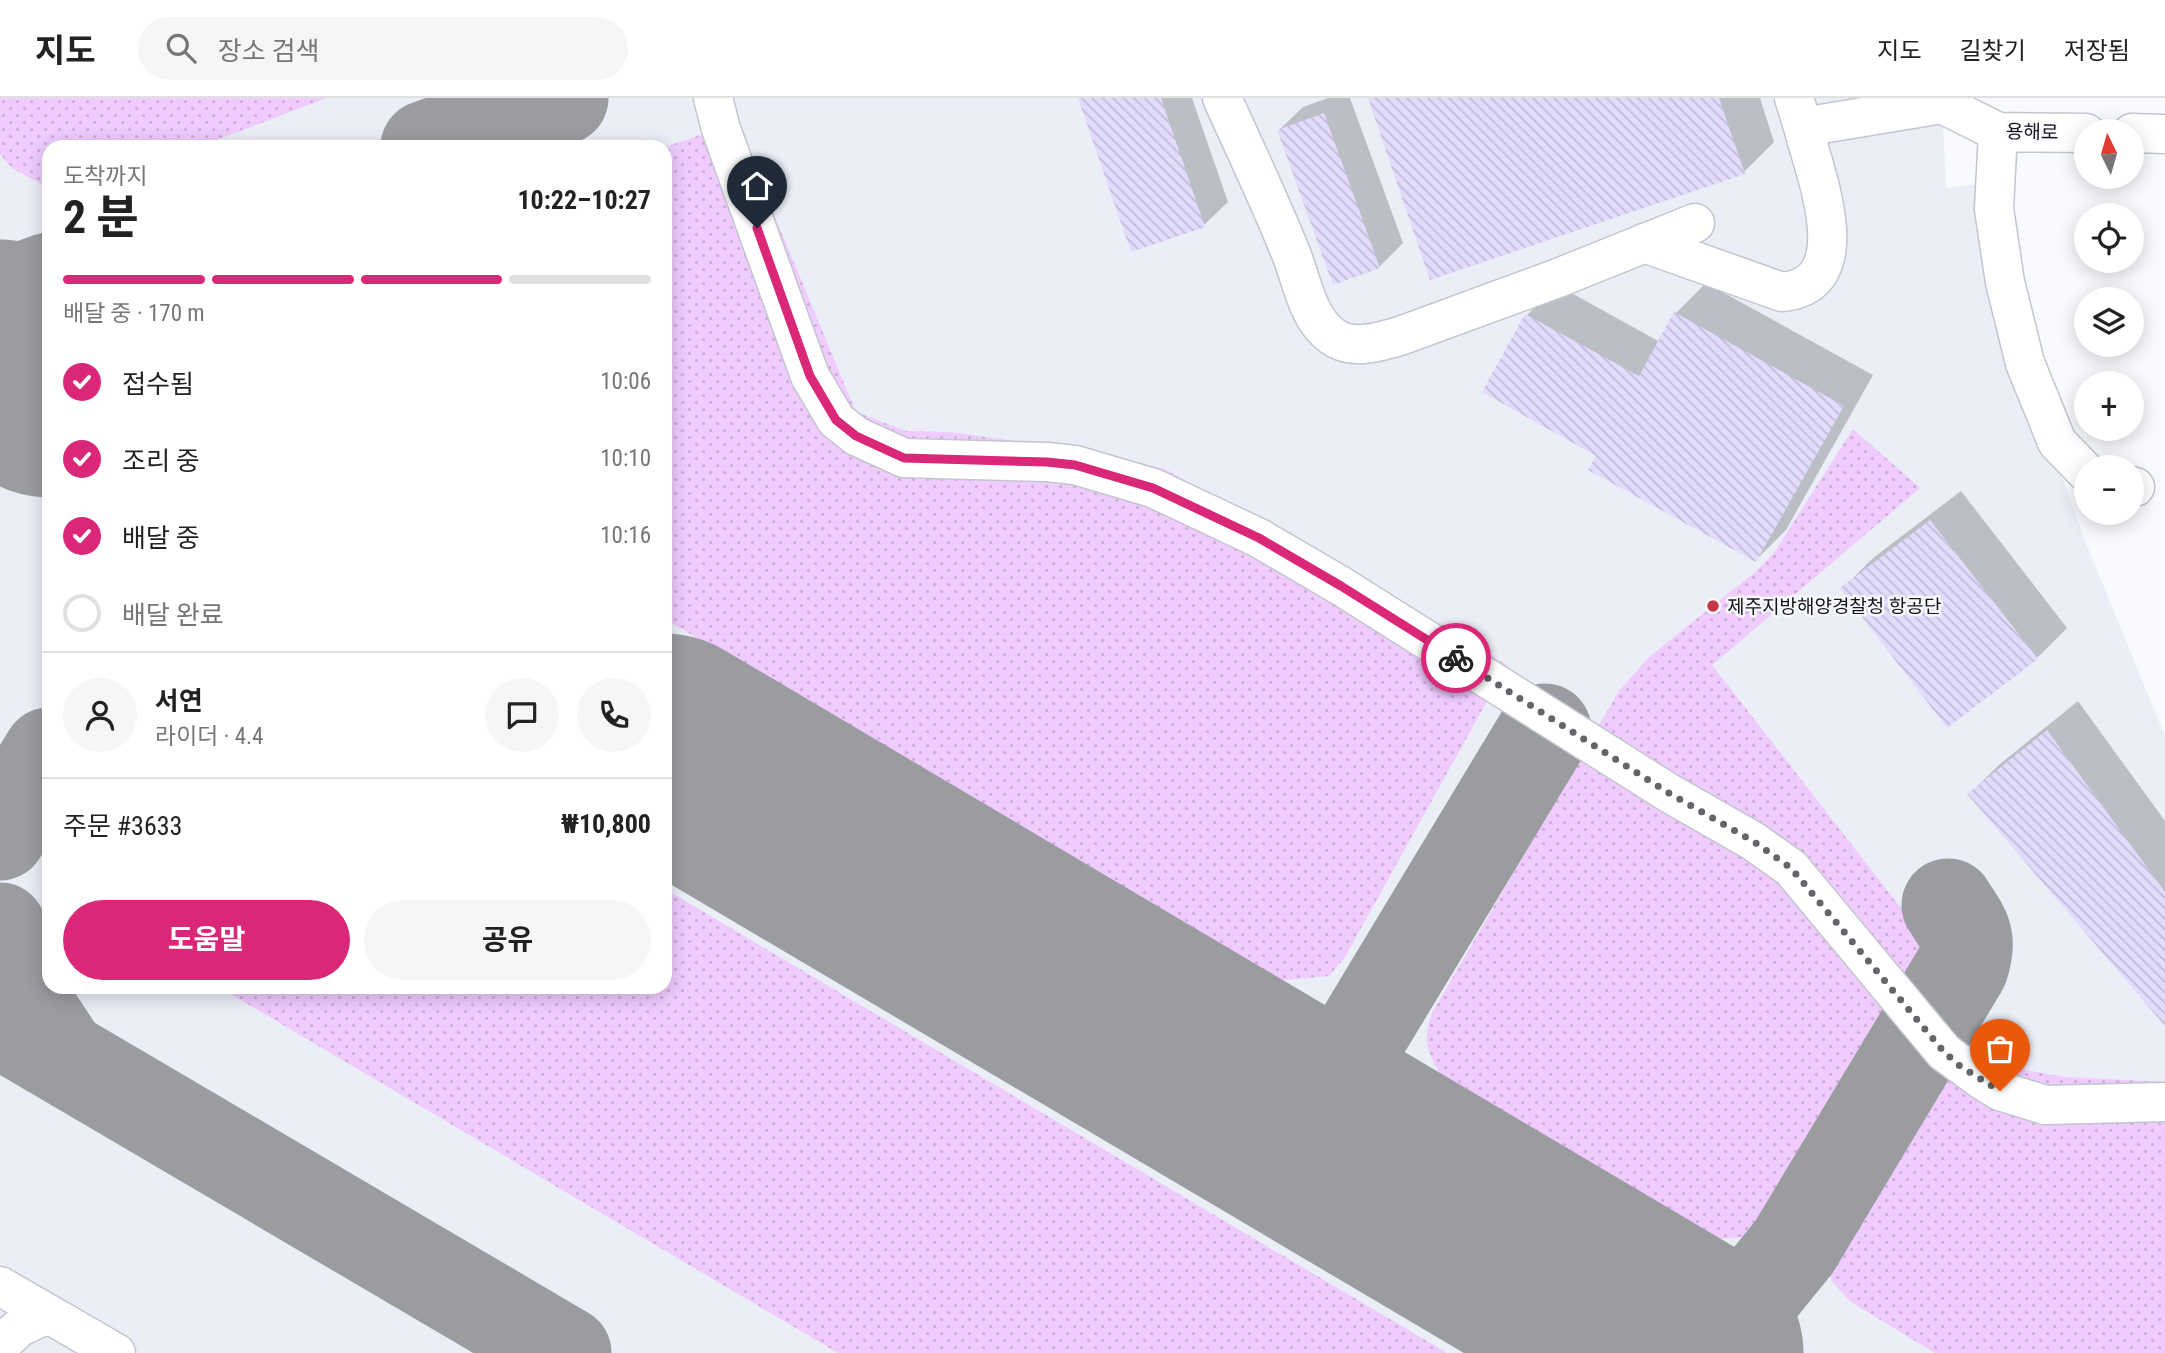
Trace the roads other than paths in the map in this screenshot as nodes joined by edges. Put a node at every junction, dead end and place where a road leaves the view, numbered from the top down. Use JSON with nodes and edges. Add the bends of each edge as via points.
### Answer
{"nodes":[{"id":1,"x":713,"y":98,"type":"edge"},
{"id":2,"x":1222,"y":98,"type":"edge"},
{"id":3,"x":1799,"y":113,"type":"edge"},
{"id":4,"x":1998,"y":132,"type":"junction"},
{"id":5,"x":2074,"y":133,"type":"edge"},
{"id":6,"x":2144,"y":133,"type":"edge"},
{"id":7,"x":2165,"y":134,"type":"edge"},
{"id":8,"x":1695,"y":223,"type":"dead end"},
{"id":9,"x":1644,"y":243,"type":"junction"},
{"id":10,"x":2074,"y":460,"type":"edge"},
{"id":11,"x":2165,"y":1102,"type":"edge"},
{"id":12,"x":0,"y":1286,"type":"edge"},
{"id":13,"x":48,"y":1314,"type":"junction"},
{"id":14,"x":0,"y":1345,"type":"edge"},
{"id":15,"x":116,"y":1353,"type":"edge"}],
"edges":[{"from":1,"to":11,"type":"street","via":[[810,376],[836,420],[856,436],[904,458],[1075,465],[1153,488],[1259,538],[1791,868],[1944,1052],[1982,1080],[2000,1091],[2045,1105]]},
{"from":2,"to":9,"type":"street","via":[[1315,316],[1343,342],[1365,344],[1400,337]]},
{"from":3,"to":4,"type":"street","name":"용해로","via":[[1942,104]]},
{"from":3,"to":9,"type":"street","via":[[1828,236],[1826,262],[1815,280],[1782,292]]},
{"from":4,"to":5,"type":"street","name":"용해로"},
{"from":4,"to":10,"type":"street","via":[[1994,209],[2005,282],[2025,363],[2057,442]]},
{"from":6,"to":7,"type":"street"},
{"from":8,"to":9,"type":"street"},
{"from":12,"to":13,"type":"street"},
{"from":13,"to":14,"type":"street","via":[[20,1327]]},
{"from":13,"to":15,"type":"street"}]}
